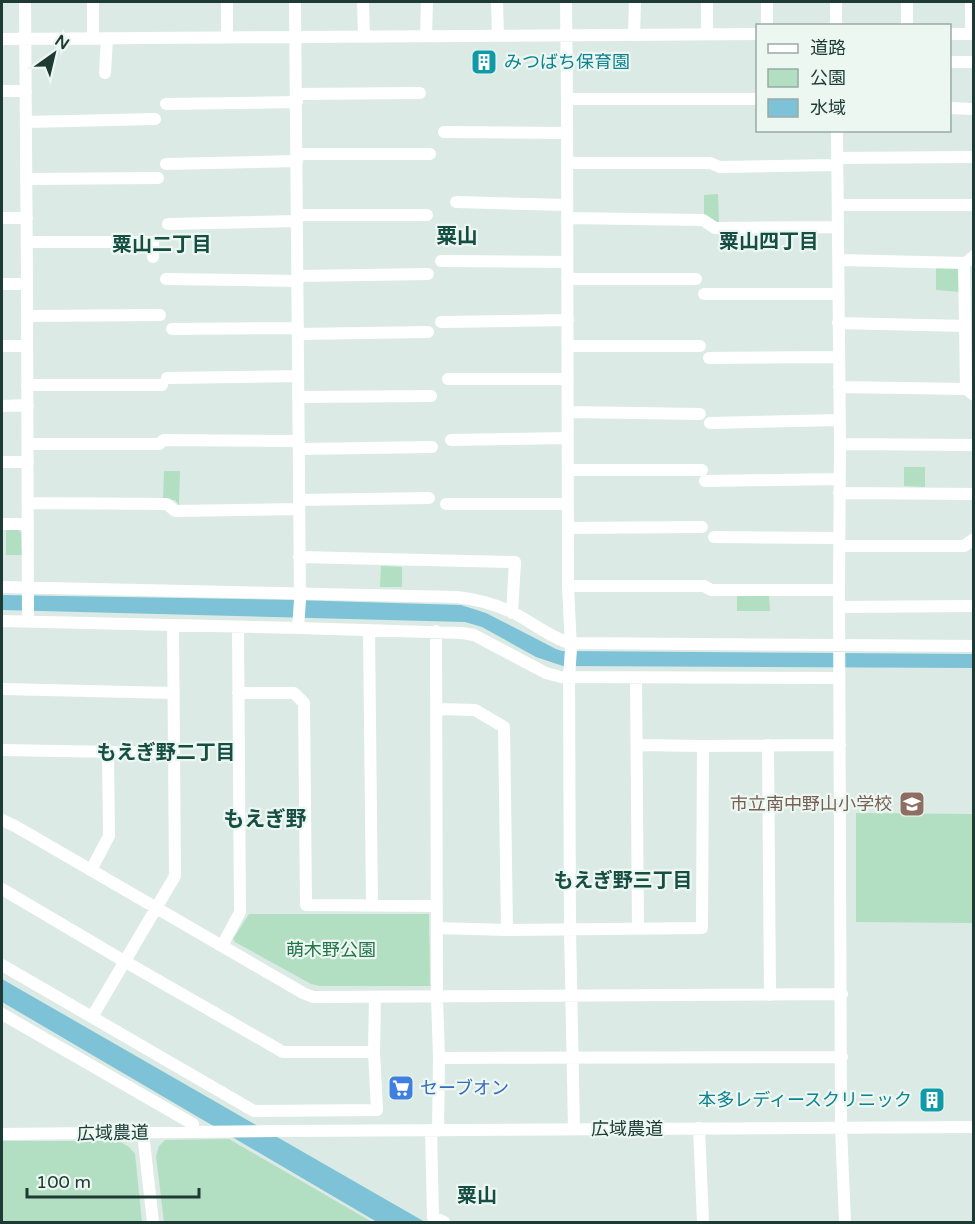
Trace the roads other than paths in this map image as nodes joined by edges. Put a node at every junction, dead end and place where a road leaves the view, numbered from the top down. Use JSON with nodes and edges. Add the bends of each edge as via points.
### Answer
{"nodes":[{"id":1,"x":25,"y":2,"type":"edge"},
{"id":2,"x":93,"y":2,"type":"edge"},
{"id":3,"x":227,"y":2,"type":"edge"},
{"id":4,"x":296,"y":2,"type":"edge"},
{"id":5,"x":363,"y":2,"type":"edge"},
{"id":6,"x":426,"y":2,"type":"edge"},
{"id":7,"x":497,"y":2,"type":"edge"},
{"id":8,"x":566,"y":2,"type":"edge"},
{"id":9,"x":635,"y":2,"type":"edge"},
{"id":10,"x":707,"y":2,"type":"edge"},
{"id":11,"x":767,"y":2,"type":"edge"},
{"id":12,"x":836,"y":2,"type":"edge"},
{"id":13,"x":907,"y":2,"type":"edge"},
{"id":14,"x":971,"y":2,"type":"edge"},
{"id":15,"x":767,"y":24,"type":"edge"},
{"id":16,"x":836,"y":24,"type":"edge"},
{"id":17,"x":907,"y":24,"type":"edge"},
{"id":18,"x":707,"y":34,"type":"junction"},
{"id":19,"x":756,"y":34,"type":"edge"},
{"id":20,"x":951,"y":34,"type":"edge"},
{"id":21,"x":972,"y":34,"type":"edge"},
{"id":22,"x":634,"y":35,"type":"junction"},
{"id":23,"x":426,"y":36,"type":"junction"},
{"id":24,"x":498,"y":36,"type":"junction"},
{"id":25,"x":566,"y":36,"type":"junction"},
{"id":26,"x":227,"y":37,"type":"junction"},
{"id":27,"x":296,"y":37,"type":"junction"},
{"id":28,"x":364,"y":37,"type":"junction"},
{"id":29,"x":93,"y":38,"type":"junction"},
{"id":30,"x":2,"y":39,"type":"edge"},
{"id":31,"x":25,"y":39,"type":"junction"},
{"id":32,"x":107,"y":39,"type":"junction"},
{"id":33,"x":951,"y":62,"type":"edge"},
{"id":34,"x":974,"y":62,"type":"edge"},
{"id":35,"x":105,"y":73,"type":"dead end"},
{"id":36,"x":26,"y":90,"type":"junction"},
{"id":37,"x":2,"y":91,"type":"edge"},
{"id":38,"x":420,"y":93,"type":"dead end"},
{"id":39,"x":297,"y":98,"type":"junction"},
{"id":40,"x":567,"y":99,"type":"junction"},
{"id":41,"x":756,"y":99,"type":"edge"},
{"id":42,"x":166,"y":104,"type":"dead end"},
{"id":43,"x":951,"y":108,"type":"edge"},
{"id":44,"x":971,"y":109,"type":"dead end"},
{"id":45,"x":155,"y":119,"type":"dead end"},
{"id":46,"x":26,"y":122,"type":"junction"},
{"id":47,"x":444,"y":132,"type":"dead end"},
{"id":48,"x":837,"y":132,"type":"edge"},
{"id":49,"x":567,"y":133,"type":"junction"},
{"id":50,"x":430,"y":154,"type":"dead end"},
{"id":51,"x":297,"y":157,"type":"junction"},
{"id":52,"x":974,"y":157,"type":"edge"},
{"id":53,"x":837,"y":161,"type":"junction"},
{"id":54,"x":567,"y":163,"type":"junction"},
{"id":55,"x":166,"y":164,"type":"dead end"},
{"id":56,"x":158,"y":178,"type":"dead end"},
{"id":57,"x":26,"y":179,"type":"junction"},
{"id":58,"x":456,"y":202,"type":"dead end"},
{"id":59,"x":567,"y":205,"type":"junction"},
{"id":60,"x":838,"y":205,"type":"junction"},
{"id":61,"x":974,"y":205,"type":"edge"},
{"id":62,"x":427,"y":215,"type":"dead end"},
{"id":63,"x":2,"y":218,"type":"edge"},
{"id":64,"x":27,"y":218,"type":"junction"},
{"id":65,"x":297,"y":218,"type":"junction"},
{"id":66,"x":567,"y":218,"type":"junction"},
{"id":67,"x":168,"y":224,"type":"dead end"},
{"id":68,"x":838,"y":228,"type":"junction"},
{"id":69,"x":27,"y":242,"type":"junction"},
{"id":70,"x":153,"y":257,"type":"dead end"},
{"id":71,"x":839,"y":260,"type":"junction"},
{"id":72,"x":969,"y":260,"type":"edge"},
{"id":73,"x":441,"y":261,"type":"dead end"},
{"id":74,"x":567,"y":262,"type":"junction"},
{"id":75,"x":428,"y":274,"type":"dead end"},
{"id":76,"x":298,"y":278,"type":"junction"},
{"id":77,"x":166,"y":279,"type":"dead end"},
{"id":78,"x":567,"y":279,"type":"junction"},
{"id":79,"x":696,"y":279,"type":"dead end"},
{"id":80,"x":2,"y":284,"type":"edge"},
{"id":81,"x":27,"y":284,"type":"junction"},
{"id":82,"x":704,"y":294,"type":"dead end"},
{"id":83,"x":838,"y":294,"type":"junction"},
{"id":84,"x":969,"y":301,"type":"edge"},
{"id":85,"x":160,"y":315,"type":"dead end"},
{"id":86,"x":27,"y":316,"type":"junction"},
{"id":87,"x":568,"y":320,"type":"junction"},
{"id":88,"x":441,"y":322,"type":"dead end"},
{"id":89,"x":838,"y":323,"type":"junction"},
{"id":90,"x":965,"y":326,"type":"junction"},
{"id":91,"x":172,"y":329,"type":"dead end"},
{"id":92,"x":298,"y":331,"type":"junction"},
{"id":93,"x":428,"y":332,"type":"dead end"},
{"id":94,"x":2,"y":346,"type":"edge"},
{"id":95,"x":27,"y":346,"type":"junction"},
{"id":96,"x":568,"y":346,"type":"junction"},
{"id":97,"x":700,"y":346,"type":"dead end"},
{"id":98,"x":969,"y":349,"type":"edge"},
{"id":99,"x":838,"y":357,"type":"junction"},
{"id":100,"x":709,"y":358,"type":"dead end"},
{"id":101,"x":298,"y":376,"type":"junction"},
{"id":102,"x":448,"y":379,"type":"dead end"},
{"id":103,"x":567,"y":379,"type":"junction"},
{"id":104,"x":27,"y":385,"type":"junction"},
{"id":105,"x":839,"y":387,"type":"junction"},
{"id":106,"x":970,"y":392,"type":"edge"},
{"id":107,"x":431,"y":396,"type":"dead end"},
{"id":108,"x":298,"y":397,"type":"junction"},
{"id":109,"x":2,"y":405,"type":"edge"},
{"id":110,"x":28,"y":405,"type":"junction"},
{"id":111,"x":568,"y":412,"type":"junction"},
{"id":112,"x":700,"y":414,"type":"dead end"},
{"id":113,"x":839,"y":420,"type":"junction"},
{"id":114,"x":710,"y":423,"type":"dead end"},
{"id":115,"x":568,"y":438,"type":"junction"},
{"id":116,"x":451,"y":440,"type":"dead end"},
{"id":117,"x":28,"y":444,"type":"junction"},
{"id":118,"x":840,"y":444,"type":"junction"},
{"id":119,"x":299,"y":445,"type":"junction"},
{"id":120,"x":974,"y":445,"type":"edge"},
{"id":121,"x":432,"y":447,"type":"dead end"},
{"id":122,"x":2,"y":462,"type":"edge"},
{"id":123,"x":28,"y":462,"type":"junction"},
{"id":124,"x":568,"y":470,"type":"junction"},
{"id":125,"x":839,"y":479,"type":"junction"},
{"id":126,"x":839,"y":493,"type":"junction"},
{"id":127,"x":974,"y":494,"type":"edge"},
{"id":128,"x":429,"y":498,"type":"dead end"},
{"id":129,"x":28,"y":504,"type":"junction"},
{"id":130,"x":299,"y":504,"type":"junction"},
{"id":131,"x":446,"y":504,"type":"dead end"},
{"id":132,"x":568,"y":504,"type":"junction"},
{"id":133,"x":2,"y":524,"type":"edge"},
{"id":134,"x":28,"y":524,"type":"junction"},
{"id":135,"x":702,"y":526,"type":"dead end"},
{"id":136,"x":568,"y":528,"type":"junction"},
{"id":137,"x":714,"y":537,"type":"dead end"},
{"id":138,"x":974,"y":539,"type":"edge"},
{"id":139,"x":840,"y":542,"type":"junction"},
{"id":140,"x":299,"y":557,"type":"junction"},
{"id":141,"x":568,"y":586,"type":"junction"},
{"id":142,"x":2,"y":587,"type":"edge"},
{"id":143,"x":839,"y":590,"type":"junction"},
{"id":144,"x":28,"y":591,"type":"junction"},
{"id":145,"x":300,"y":597,"type":"junction"},
{"id":146,"x":972,"y":606,"type":"dead end"},
{"id":147,"x":840,"y":607,"type":"junction"},
{"id":148,"x":512,"y":613,"type":"junction"},
{"id":149,"x":28,"y":617,"type":"junction"},
{"id":150,"x":2,"y":621,"type":"edge"},
{"id":151,"x":298,"y":624,"type":"junction"},
{"id":152,"x":173,"y":625,"type":"junction"},
{"id":153,"x":238,"y":627,"type":"junction"},
{"id":154,"x":369,"y":630,"type":"junction"},
{"id":155,"x":436,"y":631,"type":"junction"},
{"id":156,"x":570,"y":646,"type":"junction"},
{"id":157,"x":974,"y":646,"type":"edge"},
{"id":158,"x":840,"y":648,"type":"junction"},
{"id":159,"x":570,"y":672,"type":"junction"},
{"id":160,"x":839,"y":673,"type":"junction"},
{"id":161,"x":636,"y":678,"type":"junction"},
{"id":162,"x":2,"y":689,"type":"edge"},
{"id":163,"x":173,"y":693,"type":"junction"},
{"id":164,"x":238,"y":693,"type":"junction"},
{"id":165,"x":436,"y":709,"type":"junction"},
{"id":166,"x":637,"y":744,"type":"junction"},
{"id":167,"x":768,"y":745,"type":"junction"},
{"id":168,"x":703,"y":746,"type":"junction"},
{"id":169,"x":840,"y":746,"type":"junction"},
{"id":170,"x":2,"y":750,"type":"edge"},
{"id":171,"x":108,"y":752,"type":"junction"},
{"id":172,"x":173,"y":753,"type":"junction"},
{"id":173,"x":2,"y":820,"type":"edge"},
{"id":174,"x":91,"y":870,"type":"junction"},
{"id":175,"x":2,"y":889,"type":"edge"},
{"id":176,"x":372,"y":906,"type":"junction"},
{"id":177,"x":437,"y":906,"type":"junction"},
{"id":178,"x":156,"y":907,"type":"junction"},
{"id":179,"x":437,"y":928,"type":"junction"},
{"id":180,"x":570,"y":929,"type":"junction"},
{"id":181,"x":638,"y":929,"type":"junction"},
{"id":182,"x":507,"y":930,"type":"junction"},
{"id":183,"x":222,"y":946,"type":"junction"},
{"id":184,"x":124,"y":961,"type":"junction"},
{"id":185,"x":2,"y":965,"type":"edge"},
{"id":186,"x":842,"y":994,"type":"junction"},
{"id":187,"x":770,"y":995,"type":"junction"},
{"id":188,"x":572,"y":996,"type":"junction"},
{"id":189,"x":437,"y":997,"type":"junction"},
{"id":190,"x":375,"y":998,"type":"junction"},
{"id":191,"x":2,"y":1014,"type":"edge"},
{"id":192,"x":93,"y":1017,"type":"junction"},
{"id":193,"x":374,"y":1052,"type":"junction"},
{"id":194,"x":842,"y":1057,"type":"junction"},
{"id":195,"x":572,"y":1058,"type":"junction"},
{"id":196,"x":439,"y":1059,"type":"junction"},
{"id":197,"x":193,"y":1124,"type":"dead end"},
{"id":198,"x":974,"y":1127,"type":"edge"},
{"id":199,"x":699,"y":1128,"type":"junction"},
{"id":200,"x":842,"y":1128,"type":"junction"},
{"id":201,"x":574,"y":1129,"type":"junction"},
{"id":202,"x":434,"y":1130,"type":"junction"},
{"id":203,"x":143,"y":1133,"type":"junction"},
{"id":204,"x":2,"y":1134,"type":"edge"},
{"id":205,"x":153,"y":1222,"type":"edge"},
{"id":206,"x":444,"y":1222,"type":"edge"},
{"id":207,"x":703,"y":1222,"type":"edge"},
{"id":208,"x":845,"y":1222,"type":"edge"}],
"edges":[{"from":1,"to":31,"type":"street"},
{"from":2,"to":29,"type":"street"},
{"from":3,"to":26,"type":"street"},
{"from":4,"to":27,"type":"street"},
{"from":5,"to":28,"type":"street"},
{"from":6,"to":23,"type":"street"},
{"from":7,"to":24,"type":"street"},
{"from":8,"to":25,"type":"street"},
{"from":9,"to":22,"type":"street"},
{"from":10,"to":18,"type":"street"},
{"from":11,"to":15,"type":"street"},
{"from":12,"to":16,"type":"street"},
{"from":13,"to":17,"type":"street"},
{"from":14,"to":21,"type":"street"},
{"from":18,"to":19,"type":"street"},
{"from":18,"to":22,"type":"street"},
{"from":20,"to":21,"type":"street"},
{"from":22,"to":25,"type":"street"},
{"from":23,"to":24,"type":"street"},
{"from":23,"to":28,"type":"street"},
{"from":24,"to":25,"type":"street"},
{"from":25,"to":40,"type":"street"},
{"from":26,"to":27,"type":"street"},
{"from":26,"to":32,"type":"street"},
{"from":27,"to":28,"type":"street"},
{"from":27,"to":39,"type":"street"},
{"from":29,"to":31,"type":"street"},
{"from":29,"to":32,"type":"street"},
{"from":30,"to":31,"type":"street"},
{"from":31,"to":36,"type":"street"},
{"from":32,"to":35,"type":"street"},
{"from":33,"to":34,"type":"street"},
{"from":36,"to":37,"type":"street"},
{"from":36,"to":46,"type":"street"},
{"from":38,"to":39,"type":"street"},
{"from":39,"to":42,"type":"street"},
{"from":39,"to":51,"type":"street"},
{"from":40,"to":41,"type":"street"},
{"from":40,"to":49,"type":"street"},
{"from":43,"to":44,"type":"street"},
{"from":45,"to":46,"type":"street"},
{"from":46,"to":57,"type":"street"},
{"from":47,"to":49,"type":"street"},
{"from":48,"to":53,"type":"street"},
{"from":49,"to":54,"type":"street"},
{"from":50,"to":51,"type":"street"},
{"from":51,"to":55,"type":"street"},
{"from":51,"to":65,"type":"street"},
{"from":52,"to":53,"type":"street"},
{"from":53,"to":54,"type":"street","via":[[720,167],[710,163]]},
{"from":53,"to":60,"type":"street"},
{"from":54,"to":59,"type":"street"},
{"from":56,"to":57,"type":"street"},
{"from":57,"to":64,"type":"street"},
{"from":58,"to":59,"type":"street"},
{"from":59,"to":66,"type":"street"},
{"from":60,"to":61,"type":"street"},
{"from":60,"to":68,"type":"street"},
{"from":62,"to":65,"type":"street"},
{"from":63,"to":64,"type":"street"},
{"from":64,"to":69,"type":"street"},
{"from":65,"to":67,"type":"street"},
{"from":65,"to":76,"type":"street"},
{"from":66,"to":68,"type":"street","via":[[703,220],[715,228]]},
{"from":66,"to":74,"type":"street"},
{"from":68,"to":71,"type":"street"},
{"from":69,"to":70,"type":"street","via":[[153,242]]},
{"from":69,"to":81,"type":"street"},
{"from":71,"to":72,"type":"street"},
{"from":71,"to":83,"type":"street"},
{"from":72,"to":84,"type":"street"},
{"from":73,"to":74,"type":"street"},
{"from":74,"to":78,"type":"street"},
{"from":75,"to":76,"type":"street"},
{"from":76,"to":77,"type":"street"},
{"from":76,"to":92,"type":"street"},
{"from":78,"to":79,"type":"street"},
{"from":78,"to":87,"type":"street"},
{"from":80,"to":81,"type":"street"},
{"from":81,"to":86,"type":"street"},
{"from":82,"to":83,"type":"street"},
{"from":83,"to":89,"type":"street"},
{"from":84,"to":90,"type":"street"},
{"from":85,"to":86,"type":"street"},
{"from":86,"to":95,"type":"street"},
{"from":87,"to":88,"type":"street"},
{"from":87,"to":96,"type":"street"},
{"from":89,"to":90,"type":"street"},
{"from":89,"to":99,"type":"street"},
{"from":90,"to":98,"type":"street"},
{"from":91,"to":92,"type":"street"},
{"from":92,"to":93,"type":"street"},
{"from":92,"to":101,"type":"street"},
{"from":94,"to":95,"type":"street"},
{"from":95,"to":104,"type":"street"},
{"from":96,"to":97,"type":"street"},
{"from":96,"to":103,"type":"street"},
{"from":98,"to":106,"type":"street"},
{"from":99,"to":100,"type":"street"},
{"from":99,"to":105,"type":"street"},
{"from":101,"to":104,"type":"street"},
{"from":101,"to":108,"type":"street"},
{"from":102,"to":103,"type":"street"},
{"from":103,"to":111,"type":"street"},
{"from":104,"to":110,"type":"street"},
{"from":105,"to":106,"type":"street"},
{"from":105,"to":113,"type":"street"},
{"from":107,"to":108,"type":"street"},
{"from":108,"to":119,"type":"street"},
{"from":109,"to":110,"type":"street"},
{"from":110,"to":117,"type":"street"},
{"from":111,"to":112,"type":"street"},
{"from":111,"to":115,"type":"street"},
{"from":113,"to":114,"type":"street"},
{"from":113,"to":118,"type":"street"},
{"from":115,"to":116,"type":"street"},
{"from":115,"to":124,"type":"street"},
{"from":117,"to":119,"type":"street","via":[[159,444],[164,440]]},
{"from":117,"to":123,"type":"street"},
{"from":118,"to":120,"type":"street"},
{"from":118,"to":125,"type":"street"},
{"from":119,"to":121,"type":"street"},
{"from":119,"to":130,"type":"street"},
{"from":122,"to":123,"type":"street"},
{"from":123,"to":129,"type":"street"},
{"from":124,"to":125,"type":"street"},
{"from":124,"to":132,"type":"street"},
{"from":125,"to":126,"type":"street"},
{"from":126,"to":127,"type":"street"},
{"from":126,"to":139,"type":"street"},
{"from":128,"to":130,"type":"street"},
{"from":129,"to":130,"type":"street","via":[[167,504],[175,511]]},
{"from":129,"to":134,"type":"street"},
{"from":130,"to":140,"type":"street"},
{"from":131,"to":132,"type":"street"},
{"from":132,"to":136,"type":"street"},
{"from":133,"to":134,"type":"street"},
{"from":134,"to":144,"type":"street"},
{"from":135,"to":136,"type":"street"},
{"from":136,"to":141,"type":"street"},
{"from":137,"to":139,"type":"street"},
{"from":138,"to":139,"type":"street","via":[[964,546]]},
{"from":139,"to":143,"type":"street"},
{"from":140,"to":145,"type":"street"},
{"from":140,"to":148,"type":"street","via":[[515,562]]},
{"from":141,"to":143,"type":"street","via":[[704,585],[711,590]]},
{"from":141,"to":156,"type":"street"},
{"from":142,"to":144,"type":"street"},
{"from":143,"to":147,"type":"street"},
{"from":144,"to":145,"type":"street"},
{"from":144,"to":149,"type":"street"},
{"from":145,"to":148,"type":"street","via":[[457,597]]},
{"from":145,"to":151,"type":"street"},
{"from":146,"to":147,"type":"street"},
{"from":147,"to":158,"type":"street"},
{"from":148,"to":156,"type":"street"},
{"from":149,"to":150,"type":"street"},
{"from":149,"to":152,"type":"street"},
{"from":151,"to":153,"type":"street"},
{"from":151,"to":154,"type":"street"},
{"from":152,"to":153,"type":"street"},
{"from":152,"to":163,"type":"street"},
{"from":153,"to":164,"type":"street"},
{"from":154,"to":155,"type":"street"},
{"from":154,"to":176,"type":"street"},
{"from":155,"to":159,"type":"street","via":[[474,635],[546,673],[561,677]]},
{"from":155,"to":165,"type":"street"},
{"from":156,"to":158,"type":"street"},
{"from":156,"to":159,"type":"street"},
{"from":157,"to":158,"type":"street"},
{"from":158,"to":160,"type":"street"},
{"from":159,"to":161,"type":"street"},
{"from":159,"to":180,"type":"street"},
{"from":160,"to":161,"type":"street"},
{"from":160,"to":169,"type":"street"},
{"from":161,"to":166,"type":"street"},
{"from":162,"to":163,"type":"street"},
{"from":163,"to":172,"type":"street"},
{"from":164,"to":176,"type":"street","via":[[294,693],[304,704],[306,906]]},
{"from":164,"to":183,"type":"street","via":[[240,912]]},
{"from":165,"to":177,"type":"street"},
{"from":165,"to":182,"type":"street","via":[[475,710],[504,727]]},
{"from":166,"to":168,"type":"street"},
{"from":166,"to":181,"type":"street"},
{"from":167,"to":168,"type":"street"},
{"from":167,"to":169,"type":"street"},
{"from":167,"to":187,"type":"street"},
{"from":168,"to":181,"type":"street","via":[[702,928]]},
{"from":169,"to":186,"type":"street"},
{"from":170,"to":171,"type":"street"},
{"from":171,"to":172,"type":"street"},
{"from":171,"to":174,"type":"street","via":[[109,836]]},
{"from":172,"to":178,"type":"street","via":[[175,876]]},
{"from":173,"to":174,"type":"street"},
{"from":174,"to":178,"type":"street"},
{"from":175,"to":184,"type":"street"},
{"from":176,"to":177,"type":"street"},
{"from":177,"to":179,"type":"street"},
{"from":178,"to":183,"type":"street"},
{"from":178,"to":184,"type":"street"},
{"from":179,"to":182,"type":"street"},
{"from":179,"to":189,"type":"street"},
{"from":180,"to":181,"type":"street"},
{"from":180,"to":182,"type":"street"},
{"from":180,"to":188,"type":"street"},
{"from":183,"to":190,"type":"street","via":[[313,997]]},
{"from":184,"to":192,"type":"street"},
{"from":184,"to":193,"type":"street","via":[[283,1052]]},
{"from":185,"to":192,"type":"street"},
{"from":186,"to":187,"type":"street"},
{"from":186,"to":194,"type":"street"},
{"from":187,"to":188,"type":"street"},
{"from":188,"to":189,"type":"street"},
{"from":188,"to":195,"type":"street"},
{"from":189,"to":190,"type":"street"},
{"from":189,"to":196,"type":"street"},
{"from":190,"to":193,"type":"street"},
{"from":191,"to":197,"type":"street"},
{"from":192,"to":193,"type":"street","via":[[254,1111],[377,1110]]},
{"from":194,"to":195,"type":"street"},
{"from":194,"to":200,"type":"street"},
{"from":195,"to":196,"type":"street"},
{"from":195,"to":201,"type":"street"},
{"from":196,"to":202,"type":"street"},
{"from":198,"to":200,"type":"street","name":"広域農道"},
{"from":199,"to":200,"type":"street","name":"広域農道"},
{"from":199,"to":201,"type":"street","name":"広域農道"},
{"from":199,"to":207,"type":"street"},
{"from":200,"to":208,"type":"street"},
{"from":201,"to":202,"type":"street","name":"広域農道"},
{"from":202,"to":203,"type":"street","name":"広域農道"},
{"from":202,"to":206,"type":"street","via":[[434,1217]]},
{"from":203,"to":204,"type":"street","name":"広域農道"},
{"from":203,"to":205,"type":"street"}]}
